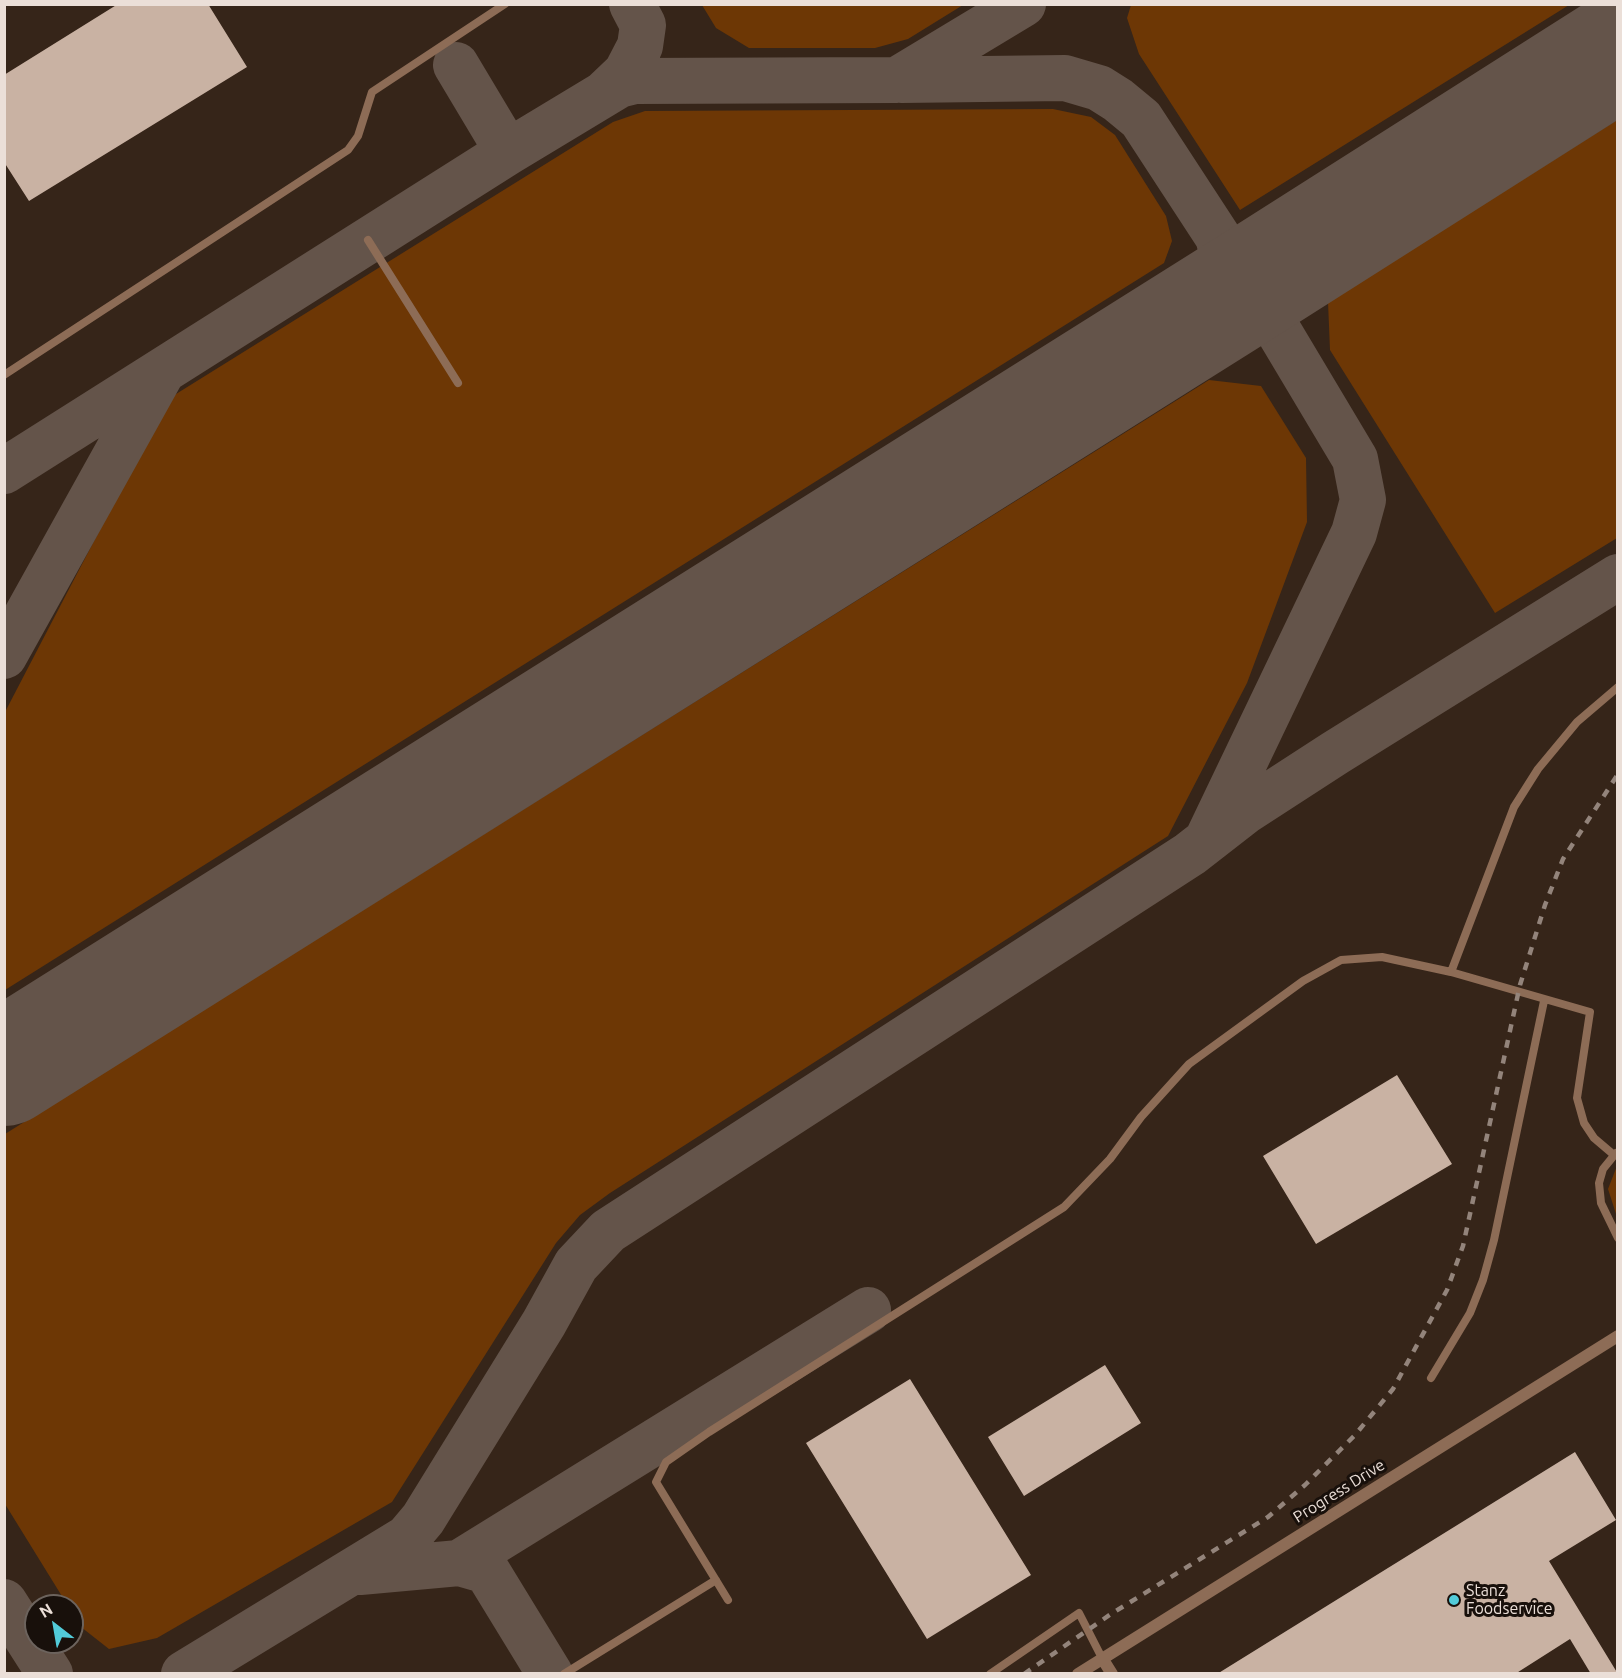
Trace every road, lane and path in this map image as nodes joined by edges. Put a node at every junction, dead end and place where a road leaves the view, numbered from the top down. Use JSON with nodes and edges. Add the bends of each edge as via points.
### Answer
{"nodes":[{"id":1,"x":505,"y":4,"type":"edge"},
{"id":2,"x":368,"y":240,"type":"dead end"},
{"id":3,"x":4,"y":375,"type":"edge"},
{"id":4,"x":458,"y":383,"type":"dead end"},
{"id":5,"x":1617,"y":687,"type":"edge"},
{"id":6,"x":1451,"y":972,"type":"junction"},
{"id":7,"x":1544,"y":1000,"type":"junction"},
{"id":8,"x":1616,"y":1154,"type":"edge"},
{"id":9,"x":1617,"y":1238,"type":"edge"},
{"id":10,"x":1617,"y":1336,"type":"edge"},
{"id":11,"x":1431,"y":1378,"type":"dead end"},
{"id":12,"x":716,"y":1580,"type":"junction"},
{"id":13,"x":728,"y":1600,"type":"dead end"},
{"id":14,"x":1102,"y":1658,"type":"junction"},
{"id":15,"x":564,"y":1674,"type":"edge"},
{"id":16,"x":990,"y":1674,"type":"edge"},
{"id":17,"x":1077,"y":1674,"type":"edge"},
{"id":18,"x":1112,"y":1674,"type":"edge"}],
"edges":[{"from":1,"to":3,"type":"lane","via":[[372,92],[358,136],[348,150]]},
{"from":2,"to":4,"type":"lane"},
{"from":5,"to":6,"type":"lane","via":[[1577,722],[1538,769],[1514,807]]},
{"from":6,"to":7,"type":"lane"},
{"from":6,"to":12,"type":"lane","via":[[1382,957],[1341,960],[1303,981],[1189,1064],[1064,1208],[666,1462],[656,1482]]},
{"from":7,"to":8,"type":"lane","via":[[1590,1012],[1577,1098],[1584,1123],[1594,1138]]},
{"from":7,"to":11,"type":"lane","via":[[1494,1240],[1470,1313]]},
{"from":8,"to":9,"type":"lane","via":[[1599,1183],[1600,1203]]},
{"from":10,"to":14,"type":"street","name":"Progress Drive"},
{"from":12,"to":13,"type":"lane"},
{"from":12,"to":15,"type":"lane"},
{"from":14,"to":16,"type":"lane","via":[[1079,1613]]},
{"from":14,"to":17,"type":"street","name":"Progress Drive"},
{"from":14,"to":18,"type":"street"}]}
